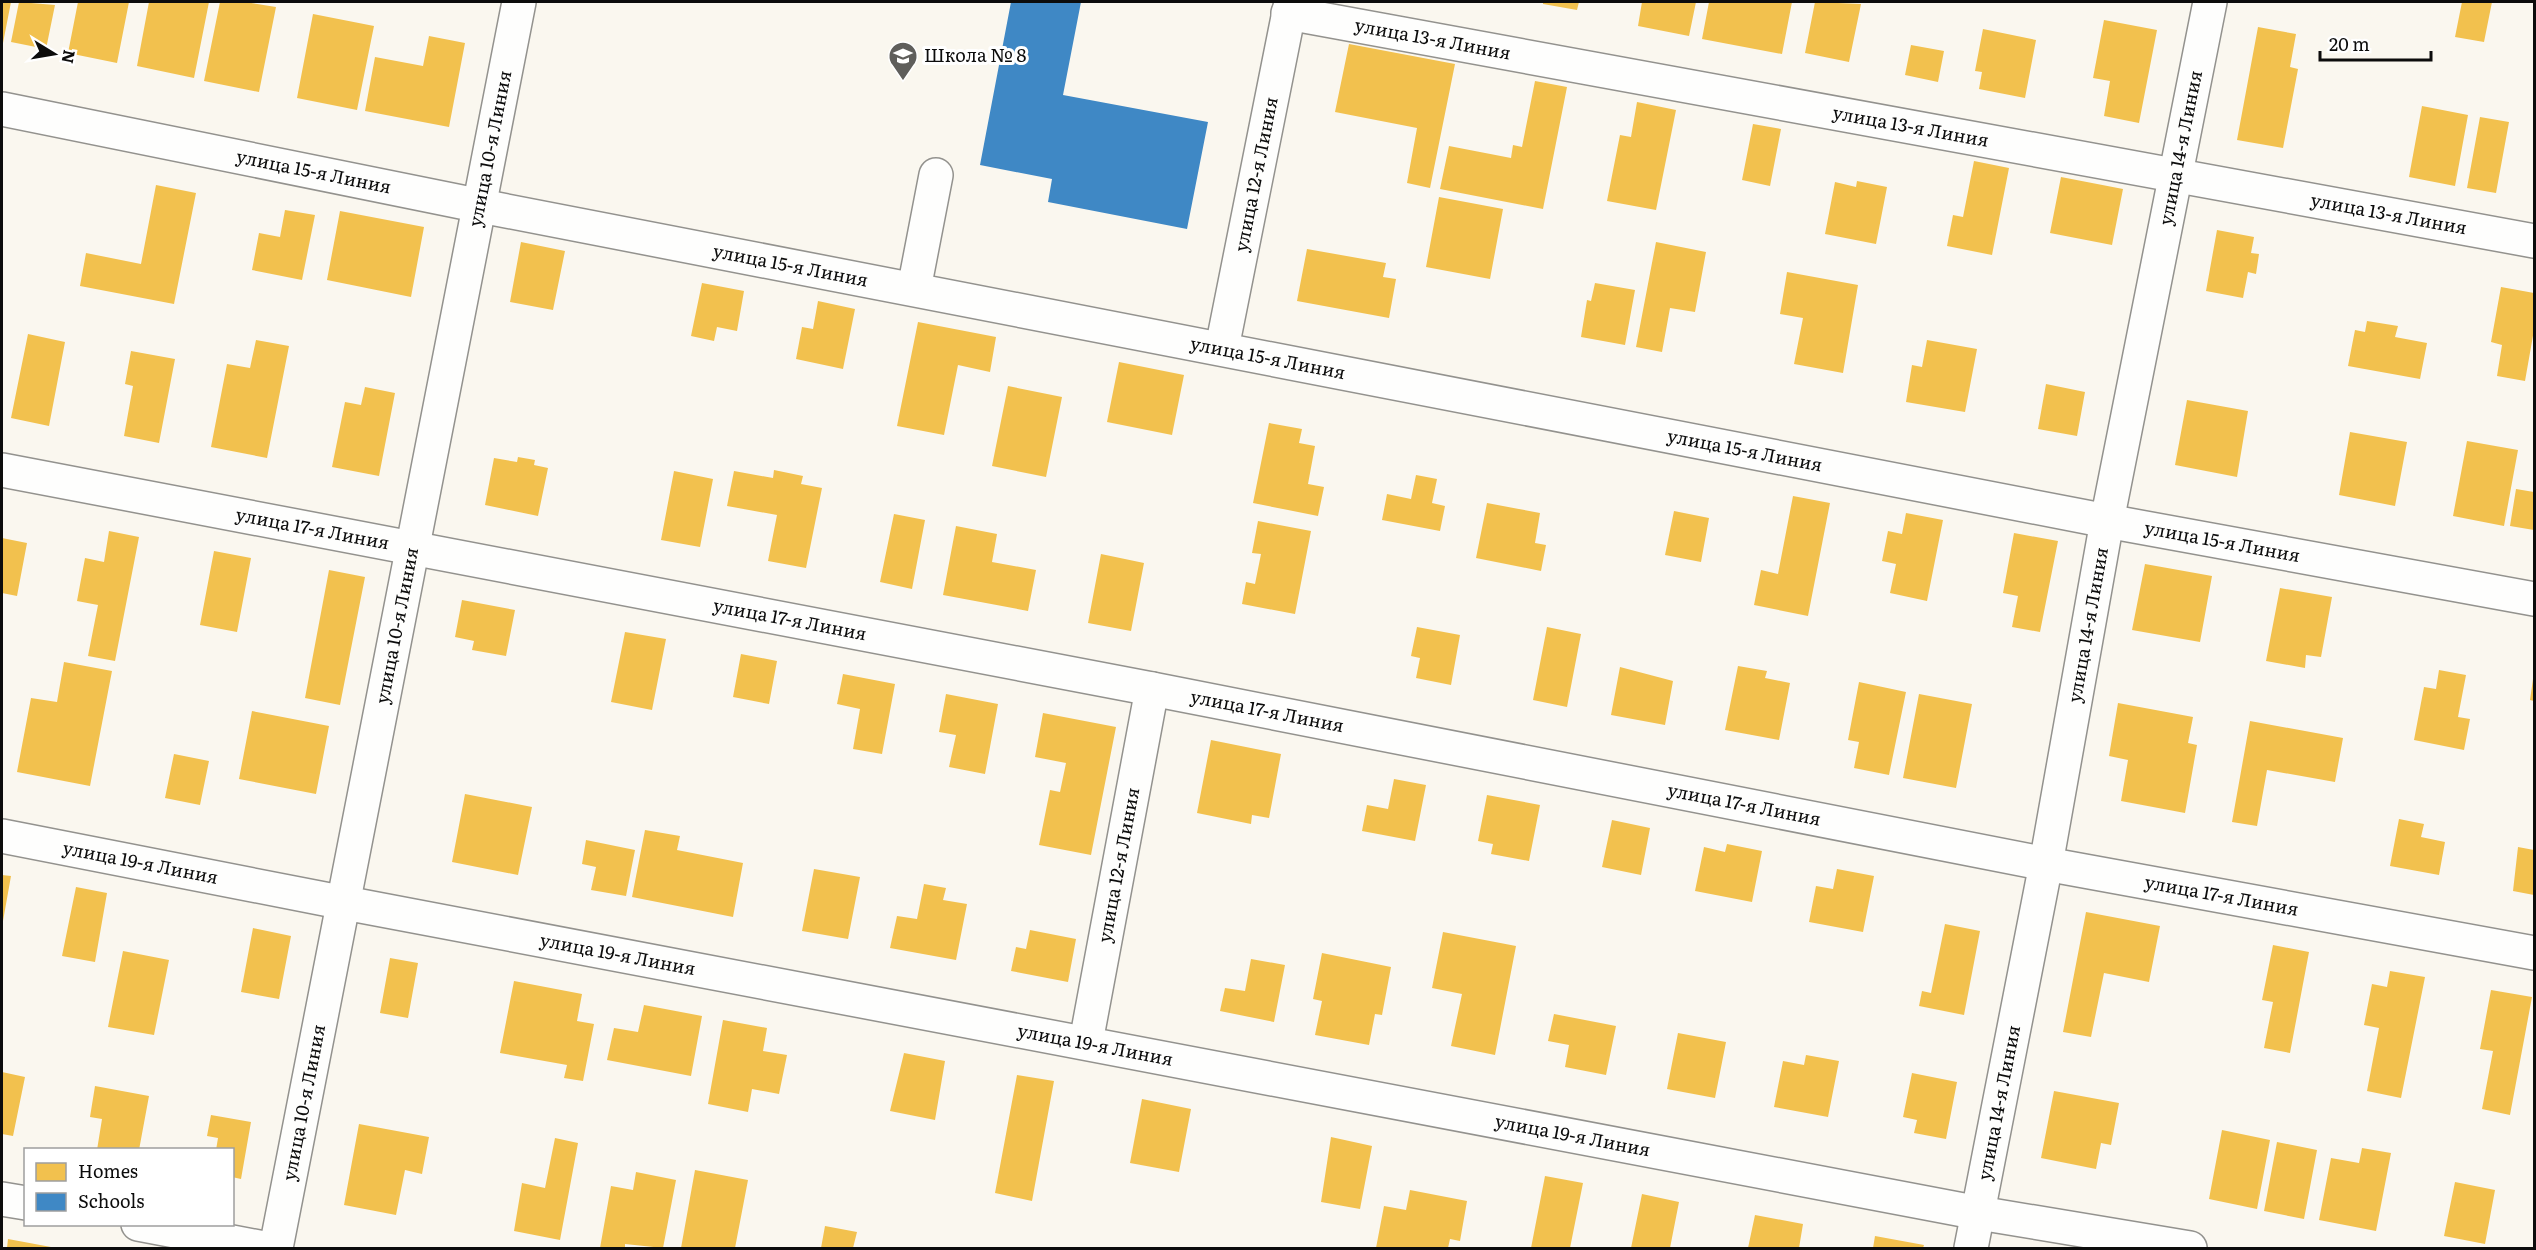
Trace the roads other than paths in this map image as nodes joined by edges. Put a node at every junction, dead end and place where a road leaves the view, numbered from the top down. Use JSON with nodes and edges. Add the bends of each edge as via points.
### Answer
{"nodes":[{"id":1,"x":519,"y":2,"type":"edge"},
{"id":2,"x":2210,"y":2,"type":"edge"},
{"id":3,"x":1289,"y":7,"type":"edge"},
{"id":4,"x":2,"y":109,"type":"edge"},
{"id":5,"x":936,"y":175,"type":"dead end"},
{"id":6,"x":2175,"y":176,"type":"junction"},
{"id":7,"x":481,"y":206,"type":"junction"},
{"id":8,"x":2535,"y":241,"type":"edge"},
{"id":9,"x":914,"y":289,"type":"junction"},
{"id":10,"x":1222,"y":348,"type":"junction"},
{"id":11,"x":2,"y":470,"type":"edge"},
{"id":12,"x":2107,"y":521,"type":"junction"},
{"id":13,"x":414,"y":550,"type":"junction"},
{"id":14,"x":2535,"y":599,"type":"edge"},
{"id":15,"x":1152,"y":689,"type":"junction"},
{"id":16,"x":2,"y":836,"type":"edge"},
{"id":17,"x":2046,"y":864,"type":"junction"},
{"id":18,"x":345,"y":903,"type":"junction"},
{"id":19,"x":2535,"y":953,"type":"edge"},
{"id":20,"x":1086,"y":1042,"type":"junction"},
{"id":21,"x":2,"y":1199,"type":"edge"},
{"id":22,"x":24,"y":1203,"type":"edge"},
{"id":23,"x":1979,"y":1213,"type":"junction"},
{"id":24,"x":148,"y":1226,"type":"edge"},
{"id":25,"x":264,"y":1248,"type":"edge"},
{"id":26,"x":276,"y":1248,"type":"edge"},
{"id":27,"x":1971,"y":1248,"type":"edge"},
{"id":28,"x":2190,"y":1248,"type":"edge"}],
"edges":[{"from":1,"to":7,"type":"street","name":"улица 10-я Линия"},
{"from":2,"to":6,"type":"street","name":"улица 14-я Линия"},
{"from":3,"to":6,"type":"street","name":"улица 13-я Линия"},
{"from":3,"to":10,"type":"street","name":"улица 12-я Линия"},
{"from":4,"to":7,"type":"street","name":"улица 15-я Линия"},
{"from":5,"to":9,"type":"street"},
{"from":6,"to":8,"type":"street","name":"улица 13-я Линия"},
{"from":6,"to":12,"type":"street","name":"улица 14-я Линия"},
{"from":7,"to":9,"type":"street","name":"улица 15-я Линия"},
{"from":7,"to":13,"type":"street","name":"улица 10-я Линия"},
{"from":9,"to":10,"type":"street","name":"улица 15-я Линия"},
{"from":10,"to":12,"type":"street","name":"улица 15-я Линия"},
{"from":11,"to":13,"type":"street","name":"улица 17-я Линия"},
{"from":12,"to":14,"type":"street","name":"улица 15-я Линия"},
{"from":12,"to":17,"type":"street","name":"улица 14-я Линия"},
{"from":13,"to":15,"type":"street","name":"улица 17-я Линия"},
{"from":13,"to":18,"type":"street","name":"улица 10-я Линия"},
{"from":15,"to":17,"type":"street","name":"улица 17-я Линия"},
{"from":15,"to":20,"type":"street","name":"улица 12-я Линия"},
{"from":16,"to":18,"type":"street","name":"улица 19-я Линия"},
{"from":17,"to":19,"type":"street","name":"улица 17-я Линия"},
{"from":17,"to":23,"type":"street","name":"улица 14-я Линия"},
{"from":18,"to":20,"type":"street","name":"улица 19-я Линия"},
{"from":18,"to":26,"type":"street","name":"улица 10-я Линия"},
{"from":20,"to":23,"type":"street","name":"улица 19-я Линия"},
{"from":21,"to":22,"type":"street"},
{"from":23,"to":27,"type":"street","name":"улица 14-я Линия"},
{"from":23,"to":28,"type":"street","name":"улица 19-я Линия"},
{"from":24,"to":25,"type":"street"}]}
